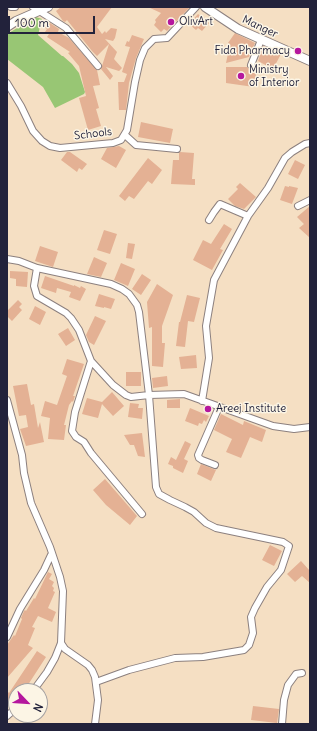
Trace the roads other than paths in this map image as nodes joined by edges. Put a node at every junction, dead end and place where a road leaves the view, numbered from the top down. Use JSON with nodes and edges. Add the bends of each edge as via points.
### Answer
{"nodes":[{"id":1,"x":11,"y":7,"type":"edge"},
{"id":2,"x":15,"y":7,"type":"edge"},
{"id":3,"x":48,"y":7,"type":"edge"},
{"id":4,"x":196,"y":7,"type":"edge"},
{"id":5,"x":205,"y":7,"type":"edge"},
{"id":6,"x":36,"y":9,"type":"edge"},
{"id":7,"x":7,"y":27,"type":"edge"},
{"id":8,"x":262,"y":40,"type":"junction"},
{"id":9,"x":310,"y":61,"type":"edge"},
{"id":10,"x":251,"y":65,"type":"dead end"},
{"id":11,"x":98,"y":66,"type":"dead end"},
{"id":12,"x":7,"y":83,"type":"edge"},
{"id":13,"x":125,"y":135,"type":"junction"},
{"id":14,"x":310,"y":143,"type":"edge"},
{"id":15,"x":177,"y":149,"type":"dead end"},
{"id":16,"x":310,"y":200,"type":"edge"},
{"id":17,"x":298,"y":206,"type":"dead end"},
{"id":18,"x":248,"y":216,"type":"junction"},
{"id":19,"x":209,"y":220,"type":"dead end"},
{"id":20,"x":7,"y":259,"type":"edge"},
{"id":21,"x":37,"y":268,"type":"junction"},
{"id":22,"x":91,"y":361,"type":"junction"},
{"id":23,"x":149,"y":395,"type":"junction"},
{"id":24,"x":7,"y":400,"type":"edge"},
{"id":25,"x":202,"y":401,"type":"junction"},
{"id":26,"x":218,"y":407,"type":"junction"},
{"id":27,"x":310,"y":427,"type":"edge"},
{"id":28,"x":215,"y":465,"type":"dead end"},
{"id":29,"x":142,"y":514,"type":"dead end"},
{"id":30,"x":52,"y":554,"type":"junction"},
{"id":31,"x":7,"y":637,"type":"edge"},
{"id":32,"x":61,"y":643,"type":"junction"},
{"id":33,"x":73,"y":654,"type":"junction"},
{"id":34,"x":55,"y":658,"type":"junction"},
{"id":35,"x":302,"y":672,"type":"dead end"},
{"id":36,"x":96,"y":682,"type":"junction"},
{"id":37,"x":38,"y":683,"type":"edge"},
{"id":38,"x":95,"y":724,"type":"edge"},
{"id":39,"x":282,"y":724,"type":"edge"}],
"edges":[{"from":1,"to":2,"type":"street"},
{"from":3,"to":6,"type":"street"},
{"from":4,"to":13,"type":"street","name":"Schools","via":[[167,38],[154,40],[145,48],[140,60]]},
{"from":5,"to":8,"type":"street","name":"Manger","via":[[238,29]]},
{"from":6,"to":7,"type":"street"},
{"from":6,"to":11,"type":"street","via":[[66,28]]},
{"from":8,"to":9,"type":"street","name":"Manger"},
{"from":8,"to":10,"type":"street"},
{"from":12,"to":13,"type":"street","name":"Schools","via":[[22,106],[33,131],[50,146],[60,148],[112,143],[121,140]]},
{"from":13,"to":15,"type":"street","via":[[136,145]]},
{"from":14,"to":18,"type":"street","via":[[285,158]]},
{"from":16,"to":17,"type":"street"},
{"from":18,"to":19,"type":"street","via":[[220,204]]},
{"from":18,"to":25,"type":"street","via":[[214,280],[206,326],[209,358]]},
{"from":20,"to":21,"type":"street"},
{"from":21,"to":22,"type":"street","via":[[34,286],[37,296],[71,318],[79,330]]},
{"from":21,"to":23,"type":"street","via":[[111,284],[134,299],[139,312]]},
{"from":22,"to":23,"type":"street","via":[[126,395]]},
{"from":22,"to":29,"type":"street","via":[[75,412],[72,431],[84,442]]},
{"from":23,"to":25,"type":"street","via":[[184,394]]},
{"from":23,"to":36,"type":"street","via":[[156,488],[159,494],[190,510],[216,528],[283,542],[289,546],[281,570],[253,613],[253,633],[249,645],[244,650],[203,657],[175,658]]},
{"from":24,"to":30,"type":"street","via":[[22,455],[31,503]]},
{"from":25,"to":26,"type":"street"},
{"from":26,"to":27,"type":"street","via":[[273,426],[294,429]]},
{"from":26,"to":28,"type":"street","via":[[198,455],[202,460]]},
{"from":30,"to":31,"type":"street"},
{"from":30,"to":32,"type":"street","via":[[63,591]]},
{"from":32,"to":33,"type":"street"},
{"from":32,"to":34,"type":"street"},
{"from":33,"to":34,"type":"street","via":[[62,654]]},
{"from":33,"to":36,"type":"street","via":[[92,670]]},
{"from":34,"to":37,"type":"street"},
{"from":35,"to":39,"type":"street","via":[[296,674],[288,685]]},
{"from":36,"to":38,"type":"street","via":[[98,700]]}]}
